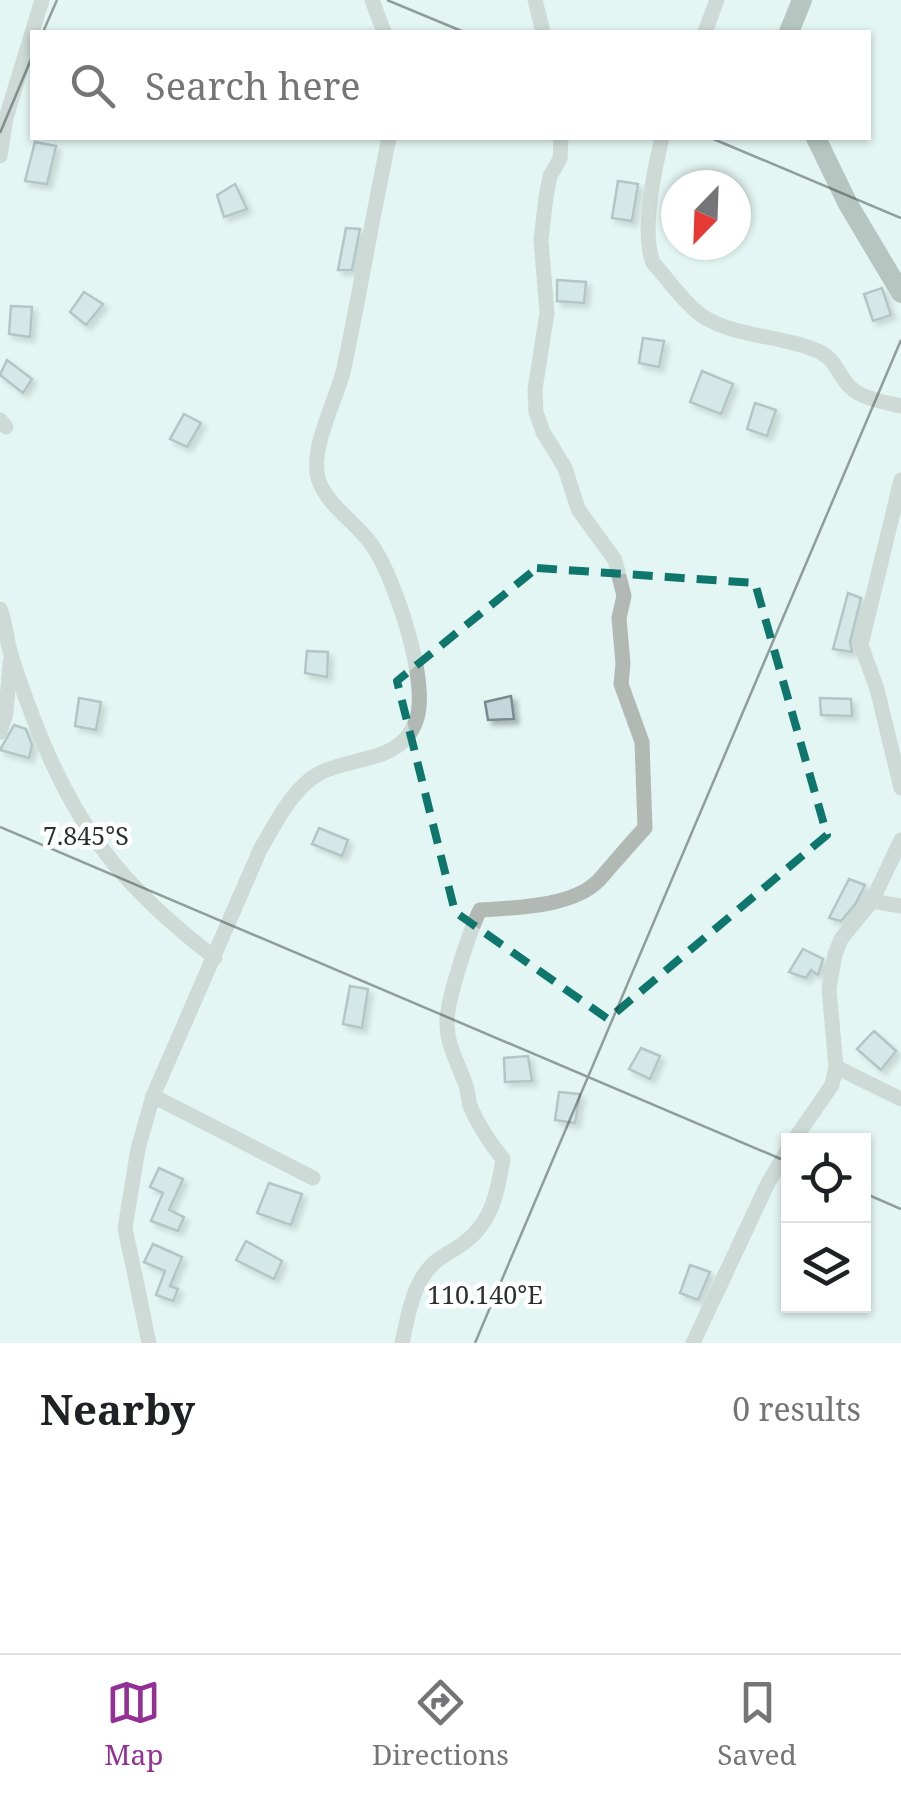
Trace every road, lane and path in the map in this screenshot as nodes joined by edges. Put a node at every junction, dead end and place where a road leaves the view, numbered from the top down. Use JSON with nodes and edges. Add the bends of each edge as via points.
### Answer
{"nodes":[{"id":1,"x":42,"y":0,"type":"edge"},
{"id":2,"x":372,"y":0,"type":"edge"},
{"id":3,"x":535,"y":0,"type":"edge"},
{"id":4,"x":717,"y":0,"type":"edge"},
{"id":5,"x":802,"y":0,"type":"edge"},
{"id":6,"x":32,"y":30,"type":"edge"},
{"id":7,"x":383,"y":30,"type":"edge"},
{"id":8,"x":542,"y":30,"type":"edge"},
{"id":9,"x":706,"y":30,"type":"edge"},
{"id":10,"x":790,"y":30,"type":"edge"},
{"id":11,"x":30,"y":36,"type":"edge"},
{"id":12,"x":3,"y":118,"type":"edge"},
{"id":13,"x":389,"y":140,"type":"edge"},
{"id":14,"x":561,"y":140,"type":"edge"},
{"id":15,"x":662,"y":140,"type":"edge"},
{"id":16,"x":817,"y":140,"type":"edge"},
{"id":17,"x":0,"y":156,"type":"edge"},
{"id":18,"x":901,"y":293,"type":"edge"},
{"id":19,"x":901,"y":406,"type":"edge"},
{"id":20,"x":901,"y":480,"type":"edge"},
{"id":21,"x":0,"y":610,"type":"edge"},
{"id":22,"x":10,"y":652,"type":"junction"},
{"id":23,"x":0,"y":732,"type":"edge"},
{"id":24,"x":901,"y":788,"type":"edge"},
{"id":25,"x":901,"y":840,"type":"edge"},
{"id":26,"x":872,"y":901,"type":"junction"},
{"id":27,"x":901,"y":906,"type":"edge"},
{"id":28,"x":215,"y":958,"type":"junction"},
{"id":29,"x":836,"y":1067,"type":"junction"},
{"id":30,"x":153,"y":1096,"type":"junction"},
{"id":31,"x":901,"y":1100,"type":"edge"},
{"id":32,"x":799,"y":1133,"type":"edge"},
{"id":33,"x":781,"y":1162,"type":"edge"},
{"id":34,"x":313,"y":1178,"type":"dead end"},
{"id":35,"x":149,"y":1343,"type":"edge"},
{"id":36,"x":402,"y":1343,"type":"edge"},
{"id":37,"x":693,"y":1343,"type":"edge"}],
"edges":[{"from":1,"to":6,"type":"street"},
{"from":2,"to":7,"type":"street"},
{"from":3,"to":8,"type":"street"},
{"from":4,"to":9,"type":"street"},
{"from":5,"to":10,"type":"main road"},
{"from":11,"to":12,"type":"street"},
{"from":12,"to":17,"type":"street"},
{"from":13,"to":28,"type":"street","via":[[343,372],[317,462],[327,496],[386,570],[421,698],[401,744],[318,773],[304,786],[260,850]]},
{"from":14,"to":36,"type":"street","via":[[542,240],[548,313],[536,412],[566,468],[578,508],[614,560],[624,596],[622,684],[642,742],[645,828],[580,893],[480,910],[471,928],[447,1023],[470,1104],[503,1160],[500,1179],[480,1230],[432,1264],[421,1280]]},
{"from":15,"to":19,"type":"street","via":[[648,233],[653,263],[698,313],[728,328],[819,351],[850,388]]},
{"from":16,"to":18,"type":"main road"},
{"from":20,"to":24,"type":"street","via":[[862,644]]},
{"from":21,"to":22,"type":"street"},
{"from":22,"to":23,"type":"street"},
{"from":22,"to":28,"type":"street","via":[[54,768],[96,845],[166,920]]},
{"from":25,"to":26,"type":"street"},
{"from":26,"to":27,"type":"street"},
{"from":26,"to":29,"type":"street","via":[[840,939],[832,969]]},
{"from":28,"to":30,"type":"street"},
{"from":29,"to":31,"type":"street"},
{"from":29,"to":32,"type":"street","via":[[832,1085]]},
{"from":30,"to":34,"type":"street"},
{"from":30,"to":35,"type":"street","via":[[125,1228]]},
{"from":33,"to":37,"type":"street"}]}
